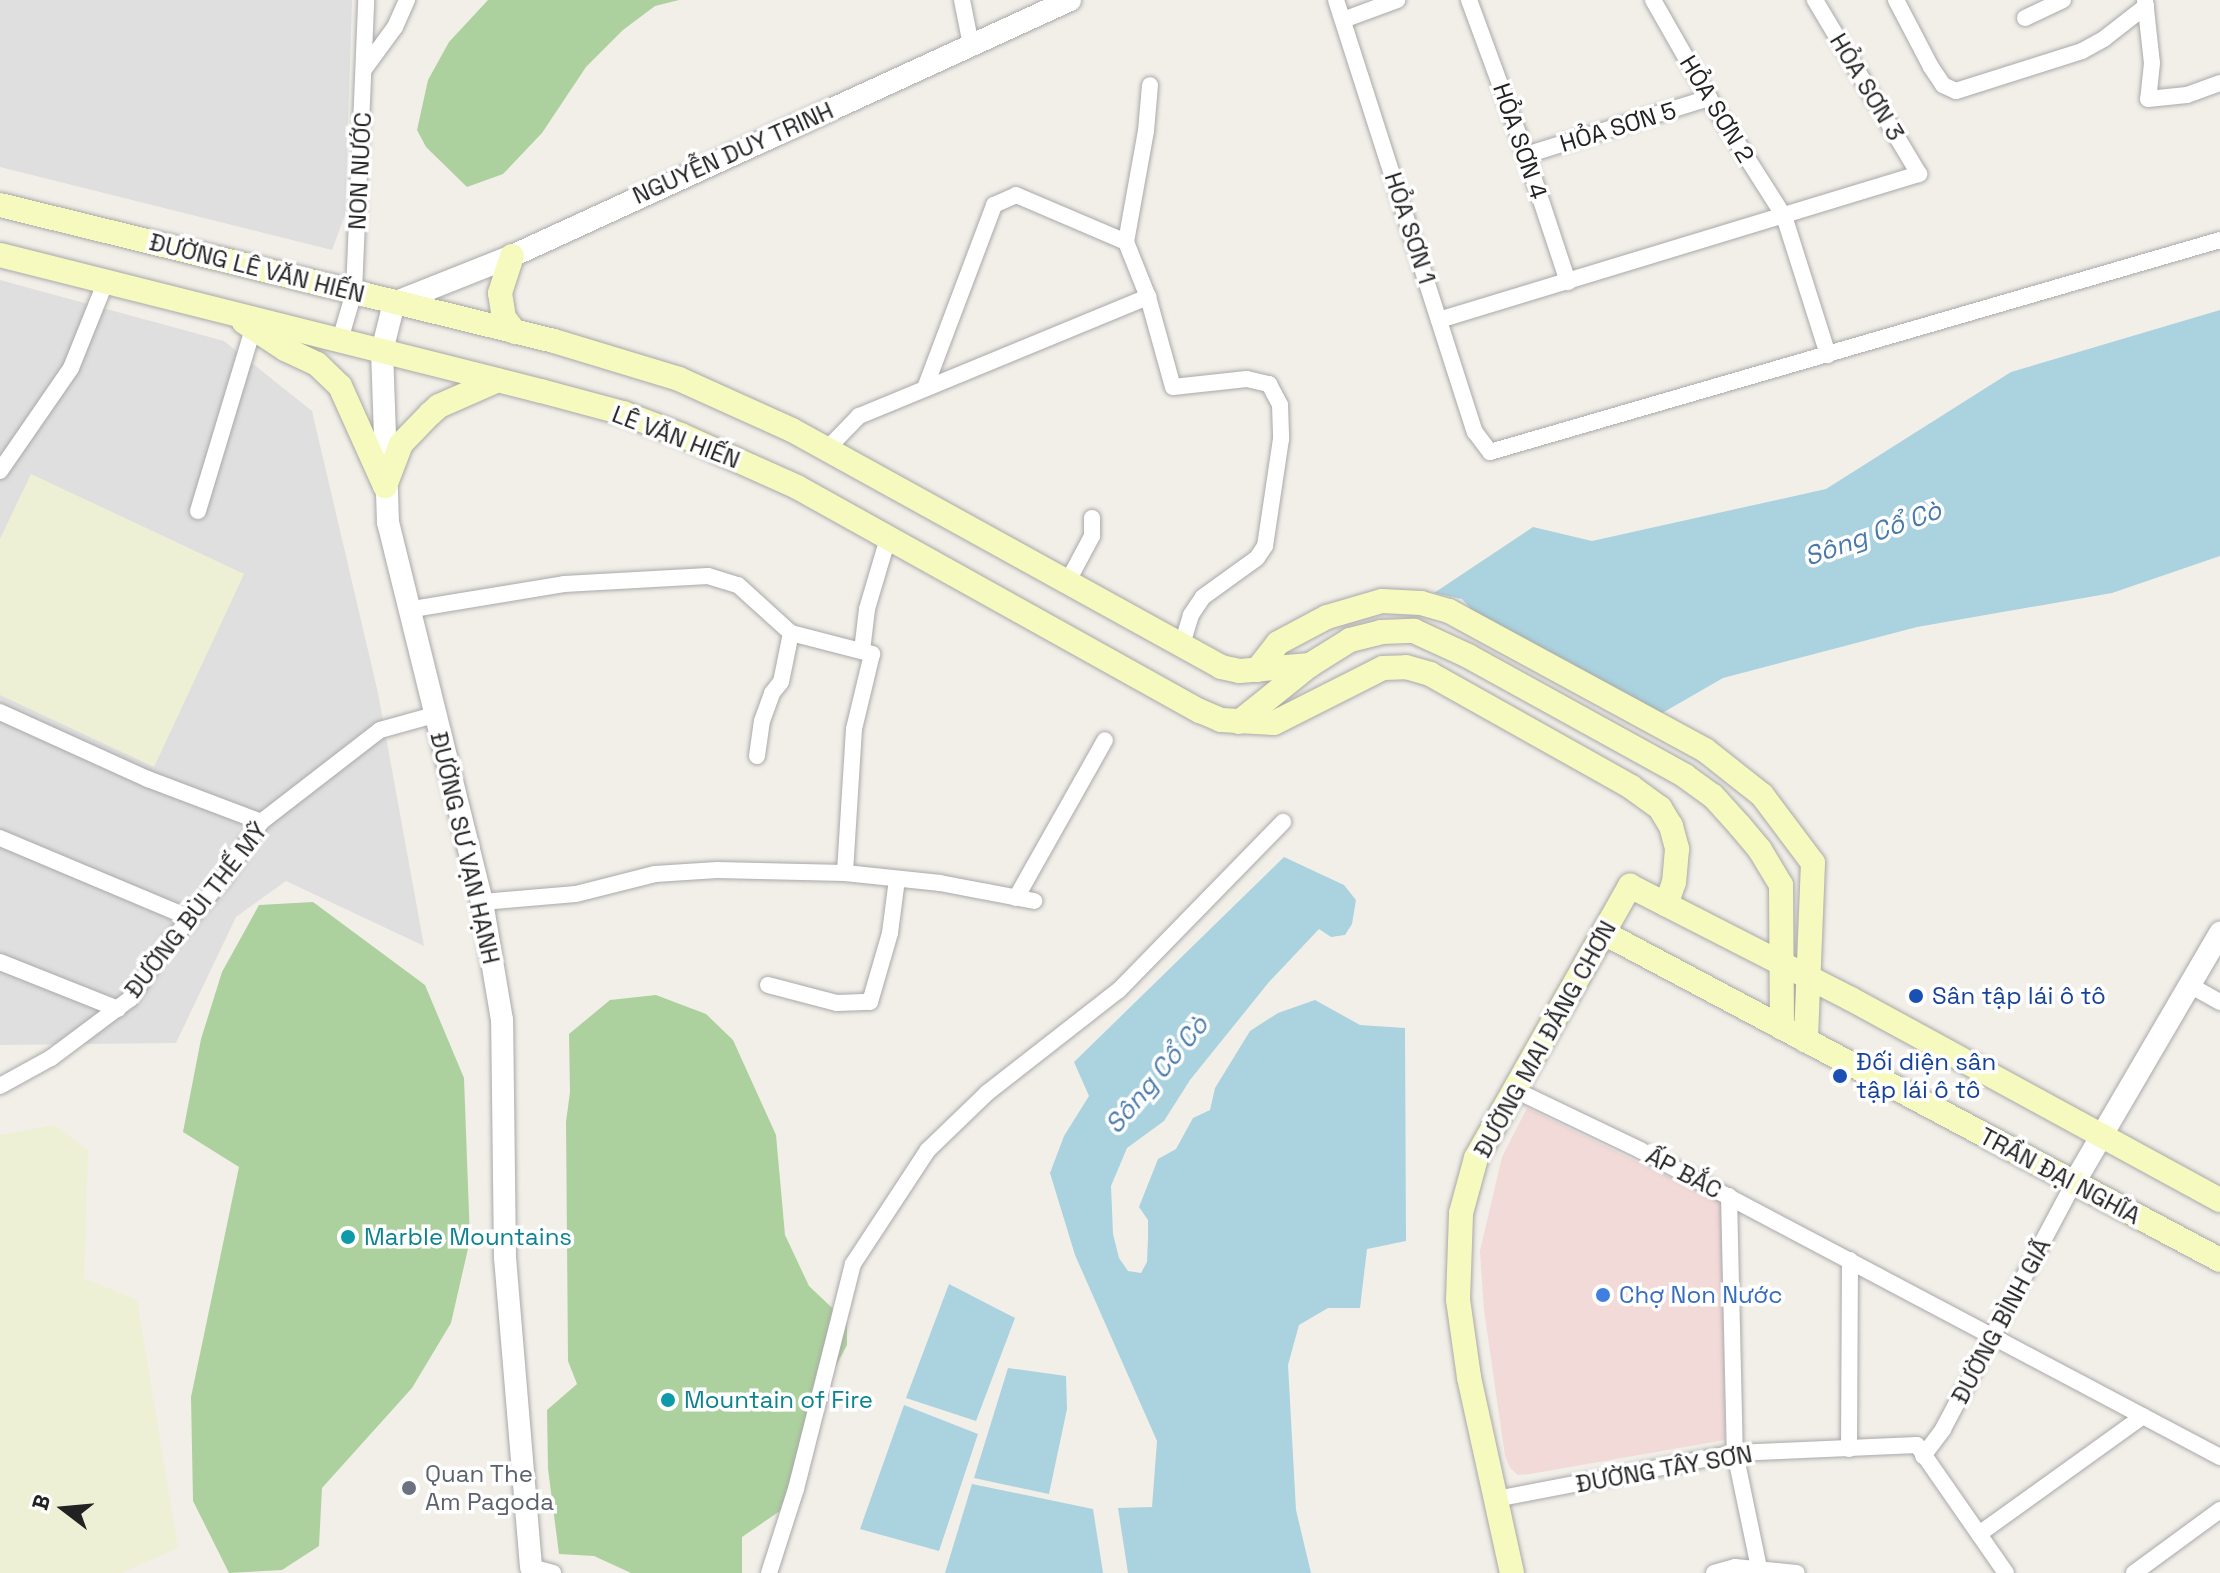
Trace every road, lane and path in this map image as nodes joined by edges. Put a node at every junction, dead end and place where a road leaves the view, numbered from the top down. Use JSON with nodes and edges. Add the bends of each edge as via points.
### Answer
{"nodes":[{"id":1,"x":366,"y":0,"type":"edge"},
{"id":2,"x":407,"y":0,"type":"edge"},
{"id":3,"x":962,"y":0,"type":"edge"},
{"id":4,"x":1070,"y":0,"type":"edge"},
{"id":5,"x":1336,"y":0,"type":"edge"},
{"id":6,"x":1397,"y":0,"type":"edge"},
{"id":7,"x":1469,"y":0,"type":"edge"},
{"id":8,"x":1653,"y":0,"type":"edge"},
{"id":9,"x":1815,"y":0,"type":"edge"},
{"id":10,"x":1896,"y":0,"type":"edge"},
{"id":11,"x":2063,"y":0,"type":"edge"},
{"id":12,"x":2146,"y":3,"type":"edge"},
{"id":13,"x":2025,"y":18,"type":"dead end"},
{"id":14,"x":1343,"y":20,"type":"junction"},
{"id":15,"x":971,"y":45,"type":"junction"},
{"id":16,"x":365,"y":68,"type":"junction"},
{"id":17,"x":2220,"y":83,"type":"edge"},
{"id":18,"x":1150,"y":85,"type":"dead end"},
{"id":19,"x":1709,"y":98,"type":"junction"},
{"id":20,"x":1526,"y":155,"type":"junction"},
{"id":21,"x":0,"y":205,"type":"edge"},
{"id":22,"x":1784,"y":216,"type":"junction"},
{"id":23,"x":2220,"y":240,"type":"edge"},
{"id":24,"x":1126,"y":242,"type":"junction"},
{"id":25,"x":0,"y":255,"type":"edge"},
{"id":26,"x":512,"y":256,"type":"junction"},
{"id":27,"x":106,"y":281,"type":"junction"},
{"id":28,"x":1568,"y":282,"type":"junction"},
{"id":29,"x":354,"y":292,"type":"junction"},
{"id":30,"x":1148,"y":297,"type":"junction"},
{"id":31,"x":394,"y":303,"type":"junction"},
{"id":32,"x":228,"y":312,"type":"junction"},
{"id":33,"x":1439,"y":320,"type":"junction"},
{"id":34,"x":253,"y":329,"type":"junction"},
{"id":35,"x":515,"y":332,"type":"junction"},
{"id":36,"x":340,"y":340,"type":"junction"},
{"id":37,"x":382,"y":351,"type":"junction"},
{"id":38,"x":1828,"y":355,"type":"junction"},
{"id":39,"x":498,"y":380,"type":"junction"},
{"id":40,"x":925,"y":388,"type":"junction"},
{"id":41,"x":827,"y":449,"type":"junction"},
{"id":42,"x":0,"y":471,"type":"edge"},
{"id":43,"x":385,"y":486,"type":"junction"},
{"id":44,"x":198,"y":511,"type":"dead end"},
{"id":45,"x":1092,"y":518,"type":"dead end"},
{"id":46,"x":888,"y":538,"type":"junction"},
{"id":47,"x":1068,"y":581,"type":"junction"},
{"id":48,"x":407,"y":610,"type":"junction"},
{"id":49,"x":791,"y":633,"type":"junction"},
{"id":50,"x":1182,"y":645,"type":"junction"},
{"id":51,"x":862,"y":651,"type":"junction"},
{"id":52,"x":1310,"y":665,"type":"junction"},
{"id":53,"x":1257,"y":670,"type":"junction"},
{"id":54,"x":0,"y":712,"type":"edge"},
{"id":55,"x":434,"y":715,"type":"junction"},
{"id":56,"x":1239,"y":722,"type":"junction"},
{"id":57,"x":1105,"y":740,"type":"dead end"},
{"id":58,"x":757,"y":756,"type":"dead end"},
{"id":59,"x":1685,"y":776,"type":"junction"},
{"id":60,"x":1660,"y":808,"type":"junction"},
{"id":61,"x":261,"y":822,"type":"junction"},
{"id":62,"x":1283,"y":822,"type":"dead end"},
{"id":63,"x":0,"y":838,"type":"edge"},
{"id":64,"x":845,"y":873,"type":"junction"},
{"id":65,"x":897,"y":879,"type":"junction"},
{"id":66,"x":1016,"y":898,"type":"junction"},
{"id":67,"x":1034,"y":901,"type":"dead end"},
{"id":68,"x":482,"y":902,"type":"junction"},
{"id":69,"x":1666,"y":905,"type":"junction"},
{"id":70,"x":190,"y":918,"type":"junction"},
{"id":71,"x":1604,"y":933,"type":"junction"},
{"id":72,"x":2220,"y":933,"type":"edge"},
{"id":73,"x":0,"y":962,"type":"edge"},
{"id":74,"x":1782,"y":964,"type":"junction"},
{"id":75,"x":1808,"y":977,"type":"junction"},
{"id":76,"x":768,"y":985,"type":"dead end"},
{"id":77,"x":2191,"y":986,"type":"junction"},
{"id":78,"x":2220,"y":1002,"type":"edge"},
{"id":79,"x":118,"y":1009,"type":"junction"},
{"id":80,"x":1782,"y":1028,"type":"junction"},
{"id":81,"x":1806,"y":1041,"type":"junction"},
{"id":82,"x":0,"y":1086,"type":"edge"},
{"id":83,"x":1515,"y":1090,"type":"junction"},
{"id":84,"x":2102,"y":1135,"type":"junction"},
{"id":85,"x":2074,"y":1183,"type":"junction"},
{"id":86,"x":1729,"y":1196,"type":"junction"},
{"id":87,"x":2220,"y":1200,"type":"edge"},
{"id":88,"x":1850,"y":1260,"type":"junction"},
{"id":89,"x":2220,"y":1260,"type":"edge"},
{"id":90,"x":1993,"y":1335,"type":"junction"},
{"id":91,"x":2143,"y":1416,"type":"junction"},
{"id":92,"x":1849,"y":1449,"type":"junction"},
{"id":93,"x":1735,"y":1453,"type":"junction"},
{"id":94,"x":1923,"y":1456,"type":"junction"},
{"id":95,"x":2220,"y":1457,"type":"edge"},
{"id":96,"x":1496,"y":1499,"type":"junction"},
{"id":97,"x":2220,"y":1510,"type":"edge"},
{"id":98,"x":1979,"y":1534,"type":"junction"},
{"id":99,"x":531,"y":1567,"type":"joint"},
{"id":100,"x":1760,"y":1572,"type":"edge"},
{"id":101,"x":553,"y":1573,"type":"edge"},
{"id":102,"x":769,"y":1573,"type":"edge"},
{"id":103,"x":1512,"y":1573,"type":"edge"},
{"id":104,"x":1714,"y":1573,"type":"edge"},
{"id":105,"x":1797,"y":1573,"type":"edge"},
{"id":106,"x":2006,"y":1573,"type":"edge"},
{"id":107,"x":2134,"y":1573,"type":"edge"}],
"edges":[{"from":1,"to":16,"type":"street","name":"NON NƯỚC"},
{"from":2,"to":16,"type":"street"},
{"from":3,"to":15,"type":"street"},
{"from":4,"to":15,"type":"street","name":"NGUYỄN DUY TRINH"},
{"from":5,"to":14,"type":"street","name":"HỎA SƠN 1"},
{"from":6,"to":14,"type":"street"},
{"from":7,"to":20,"type":"street","name":"HỎA SƠN 4"},
{"from":8,"to":19,"type":"street","name":"HỎA SƠN 2"},
{"from":9,"to":22,"type":"street","name":"HỎA SƠN 3","via":[[1919,174]]},
{"from":10,"to":12,"type":"street","via":[[1931,67],[1943,85],[1956,91],[2082,51]]},
{"from":11,"to":13,"type":"street"},
{"from":12,"to":17,"type":"street","via":[[2152,63],[2148,99],[2187,95]]},
{"from":14,"to":33,"type":"street","name":"HỎA SƠN 1"},
{"from":15,"to":26,"type":"street","name":"NGUYỄN DUY TRINH"},
{"from":16,"to":29,"type":"street","name":"NON NƯỚC"},
{"from":18,"to":24,"type":"street"},
{"from":19,"to":20,"type":"street","name":"HỎA SƠN 5"},
{"from":19,"to":22,"type":"street","name":"HỎA SƠN 2"},
{"from":20,"to":28,"type":"street","name":"HỎA SƠN 4"},
{"from":21,"to":29,"type":"main road","name":"ĐƯỜNG LÊ VĂN HIẾN"},
{"from":22,"to":28,"type":"street"},
{"from":22,"to":38,"type":"street","name":"HỎA SƠN 2"},
{"from":23,"to":38,"type":"street"},
{"from":24,"to":30,"type":"street"},
{"from":24,"to":40,"type":"street","via":[[1016,195],[994,205]]},
{"from":25,"to":27,"type":"main road"},
{"from":26,"to":31,"type":"street","name":"NGUYỄN DUY TRINH"},
{"from":26,"to":35,"type":"main road","via":[[500,293],[504,318]]},
{"from":27,"to":32,"type":"main road","name":"LÊ VĂN HIẾN"},
{"from":27,"to":42,"type":"street","via":[[71,368]]},
{"from":28,"to":33,"type":"street"},
{"from":29,"to":31,"type":"main road","name":"ĐƯỜNG LÊ VĂN HIẾN"},
{"from":29,"to":36,"type":"street","name":"NON NƯỚC"},
{"from":30,"to":40,"type":"street"},
{"from":30,"to":50,"type":"street","via":[[1173,387],[1263,381],[1276,392],[1280,405],[1280,452],[1265,546],[1257,558],[1203,597]]},
{"from":31,"to":35,"type":"main road","name":"ĐƯỜNG LÊ VĂN HIẾN"},
{"from":31,"to":37,"type":"street","name":"ĐƯỜNG SƯ VẠN HẠNH"},
{"from":32,"to":34,"type":"main road"},
{"from":32,"to":36,"type":"main road","name":"LÊ VĂN HIẾN"},
{"from":33,"to":38,"type":"street","name":"HỎA SƠN 1","via":[[1475,432],[1490,452]]},
{"from":34,"to":43,"type":"main road","via":[[317,364],[340,386]]},
{"from":34,"to":44,"type":"street"},
{"from":35,"to":41,"type":"main road","name":"LÊ VĂN HIẾN","via":[[679,379]]},
{"from":36,"to":37,"type":"main road","name":"LÊ VĂN HIẾN"},
{"from":37,"to":39,"type":"main road","name":"LÊ VĂN HIẾN"},
{"from":37,"to":43,"type":"street","name":"ĐƯỜNG SƯ VẠN HẠNH"},
{"from":39,"to":43,"type":"main road","via":[[430,414],[401,444]]},
{"from":39,"to":46,"type":"main road","name":"LÊ VĂN HIẾN","via":[[623,413],[681,435],[797,487]]},
{"from":40,"to":41,"type":"street","via":[[859,416]]},
{"from":41,"to":47,"type":"main road","name":"LÊ VĂN HIẾN"},
{"from":43,"to":48,"type":"street","name":"ĐƯỜNG SƯ VẠN HẠNH"},
{"from":45,"to":47,"type":"street","via":[[1092,536]]},
{"from":46,"to":51,"type":"street","via":[[867,609]]},
{"from":46,"to":56,"type":"main road","name":"LÊ VĂN HIẾN","via":[[1200,711]]},
{"from":47,"to":50,"type":"main road","name":"LÊ VĂN HIẾN"},
{"from":48,"to":49,"type":"street","via":[[564,584],[708,576],[738,585]]},
{"from":48,"to":55,"type":"street","name":"ĐƯỜNG SƯ VẠN HẠNH"},
{"from":49,"to":51,"type":"street"},
{"from":49,"to":58,"type":"street","via":[[781,682],[762,721]]},
{"from":50,"to":53,"type":"main road","name":"LÊ VĂN HIẾN","via":[[1221,667]]},
{"from":51,"to":64,"type":"street","via":[[872,654],[854,729]]},
{"from":52,"to":53,"type":"main road"},
{"from":52,"to":56,"type":"main road"},
{"from":52,"to":59,"type":"main road","via":[[1350,640],[1414,631]]},
{"from":53,"to":75,"type":"main road","via":[[1278,643],[1355,607],[1382,601],[1421,603],[1449,611],[1705,750],[1762,795],[1813,863]]},
{"from":54,"to":61,"type":"street","via":[[148,779]]},
{"from":55,"to":61,"type":"street","name":"ĐƯỜNG BÙI THẾ MỸ","via":[[380,730]]},
{"from":55,"to":68,"type":"street","name":"ĐƯỜNG SƯ VẠN HẠNH"},
{"from":56,"to":60,"type":"main road","name":"LÊ VĂN HIẾN","via":[[1274,723],[1383,668],[1406,667],[1454,687]]},
{"from":57,"to":66,"type":"street"},
{"from":59,"to":60,"type":"main road"},
{"from":59,"to":74,"type":"main road","via":[[1713,796],[1740,826],[1781,885]]},
{"from":60,"to":69,"type":"main road","via":[[1677,849]]},
{"from":61,"to":70,"type":"street","name":"ĐƯỜNG BÙI THẾ MỸ"},
{"from":62,"to":102,"type":"street","via":[[1119,990],[987,1093],[928,1150],[853,1264],[796,1489]]},
{"from":63,"to":70,"type":"street"},
{"from":64,"to":65,"type":"street"},
{"from":64,"to":68,"type":"street","via":[[655,874],[576,894]]},
{"from":65,"to":66,"type":"street"},
{"from":65,"to":76,"type":"street","via":[[890,933],[870,1002],[837,1003]]},
{"from":66,"to":67,"type":"street"},
{"from":68,"to":99,"type":"street","name":"ĐƯỜNG SƯ VẠN HẠNH","via":[[502,1020],[505,1258]]},
{"from":69,"to":71,"type":"main road","name":"ĐƯỜNG MAI ĐĂNG CHƠN","via":[[1630,886]]},
{"from":69,"to":74,"type":"main road"},
{"from":70,"to":79,"type":"street","name":"ĐƯỜNG BÙI THẾ MỸ"},
{"from":71,"to":80,"type":"main road","name":"TRẦN ĐẠI NGHĨA"},
{"from":71,"to":83,"type":"main road","name":"ĐƯỜNG MAI ĐĂNG CHƠN"},
{"from":72,"to":77,"type":"street"},
{"from":73,"to":79,"type":"street"},
{"from":74,"to":75,"type":"main road"},
{"from":74,"to":80,"type":"main road"},
{"from":75,"to":81,"type":"main road"},
{"from":75,"to":84,"type":"main road"},
{"from":77,"to":78,"type":"street"},
{"from":77,"to":84,"type":"street"},
{"from":79,"to":82,"type":"street","name":"ĐƯỜNG BÙI THẾ MỸ","via":[[51,1058]]},
{"from":80,"to":81,"type":"main road","name":"TRẦN ĐẠI NGHĨA"},
{"from":81,"to":85,"type":"main road","name":"TRẦN ĐẠI NGHĨA"},
{"from":83,"to":86,"type":"street","name":"ẤP BẮC"},
{"from":83,"to":96,"type":"main road","name":"ĐƯỜNG MAI ĐĂNG CHƠN","via":[[1476,1158],[1461,1213],[1458,1254],[1458,1300],[1469,1377]]},
{"from":84,"to":85,"type":"street"},
{"from":84,"to":87,"type":"main road"},
{"from":85,"to":89,"type":"main road","name":"TRẦN ĐẠI NGHĨA"},
{"from":85,"to":90,"type":"street","name":"ĐƯỜNG BÌNH GIÃ"},
{"from":86,"to":88,"type":"street","name":"ẤP BẮC"},
{"from":86,"to":93,"type":"street"},
{"from":88,"to":90,"type":"street","name":"ẤP BẮC"},
{"from":88,"to":92,"type":"street"},
{"from":90,"to":91,"type":"street","name":"ẤP BẮC"},
{"from":90,"to":94,"type":"street","name":"ĐƯỜNG BÌNH GIÃ"},
{"from":91,"to":95,"type":"street","name":"ẤP BẮC"},
{"from":91,"to":98,"type":"street"},
{"from":92,"to":93,"type":"street","name":"ĐƯỜNG TÂY SƠN"},
{"from":92,"to":94,"type":"street","name":"ĐƯỜNG TÂY SƠN","via":[[1917,1445]]},
{"from":93,"to":96,"type":"street","name":"ĐƯỜNG TÂY SƠN"},
{"from":93,"to":100,"type":"street"},
{"from":94,"to":98,"type":"street"},
{"from":96,"to":103,"type":"main road","name":"ĐƯỜNG MAI ĐĂNG CHƠN"},
{"from":97,"to":107,"type":"street"},
{"from":98,"to":106,"type":"street"},
{"from":99,"to":101,"type":"street","name":"ĐƯỜNG SƯ VẠN HẠNH"},
{"from":100,"to":104,"type":"street","via":[[1735,1567]]},
{"from":100,"to":105,"type":"street"}]}
